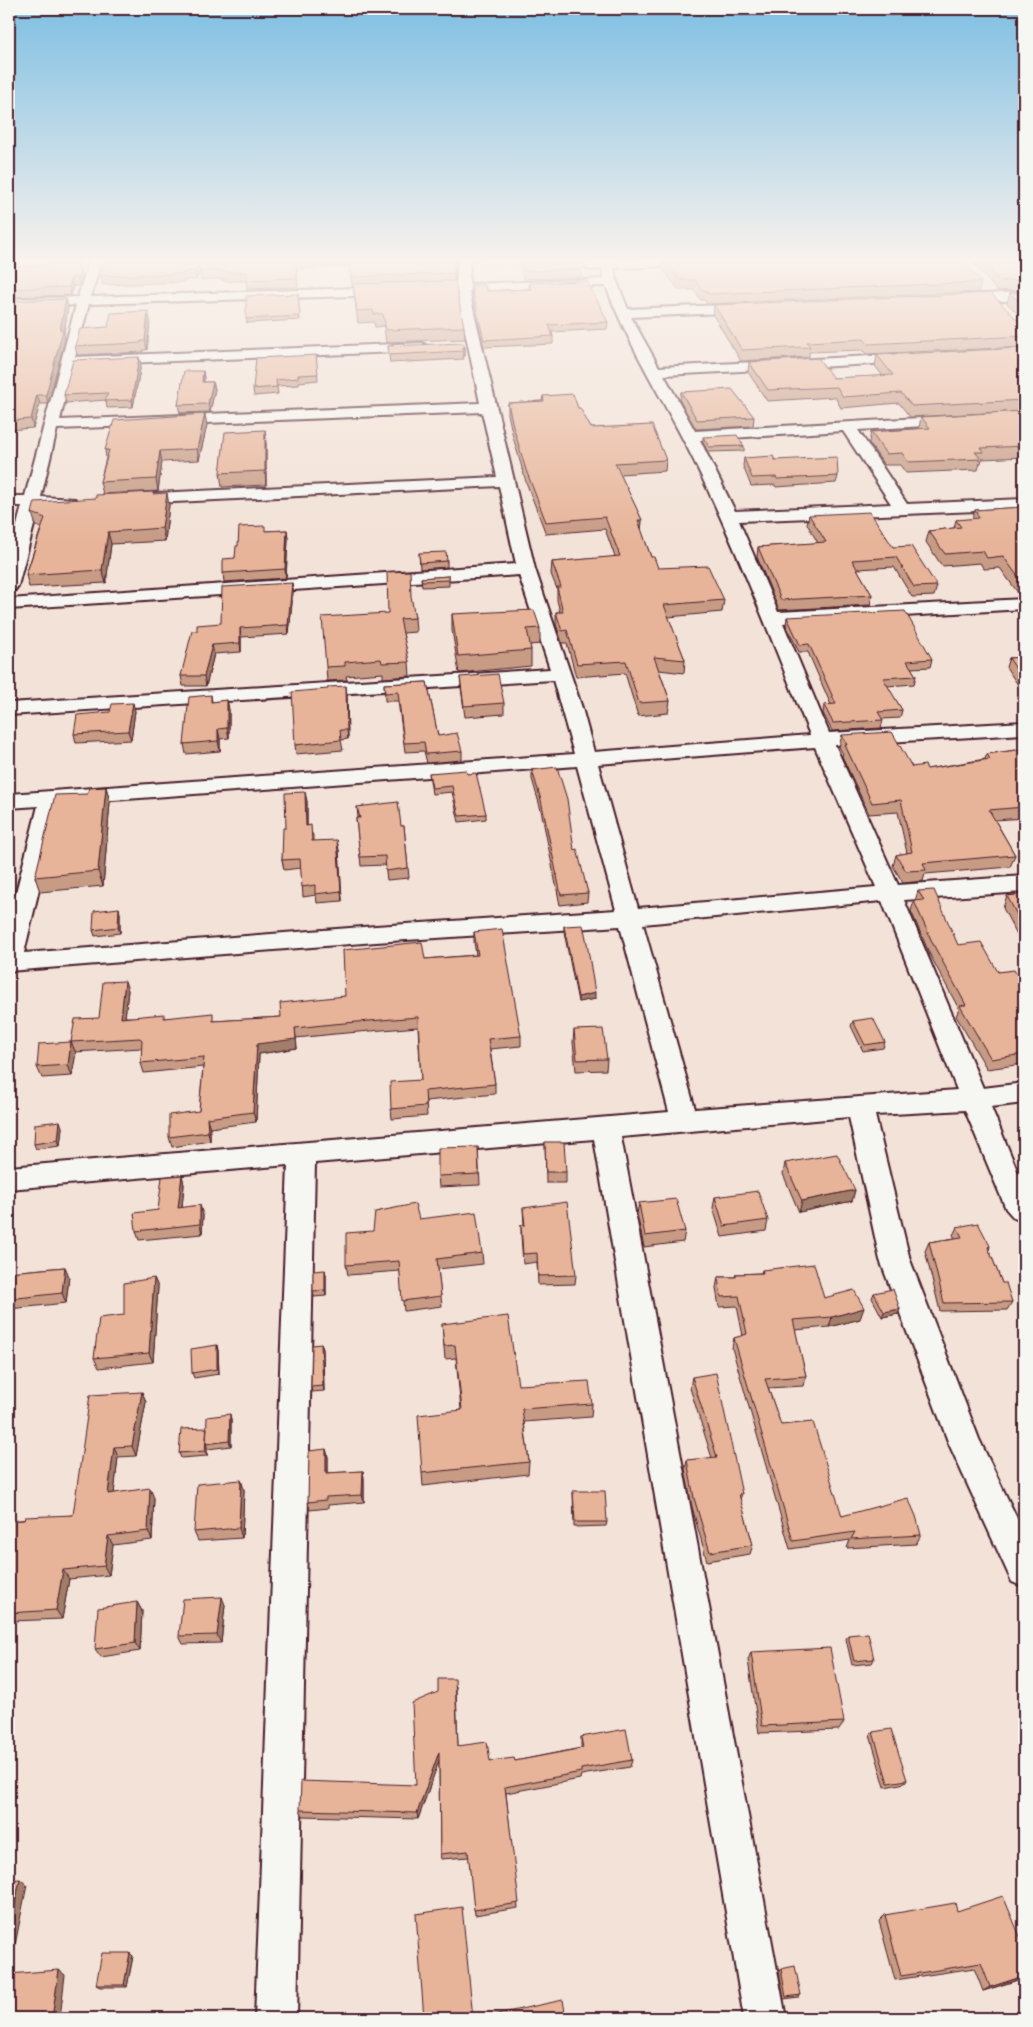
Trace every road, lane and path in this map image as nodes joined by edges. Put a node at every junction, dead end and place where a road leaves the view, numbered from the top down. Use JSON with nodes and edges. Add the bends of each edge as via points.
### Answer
{"nodes":[{"id":1,"x":70,"y":352,"type":"edge"},
{"id":2,"x":314,"y":352,"type":"edge"},
{"id":3,"x":471,"y":352,"type":"edge"},
{"id":4,"x":645,"y":352,"type":"edge"},
{"id":5,"x":920,"y":358,"type":"edge"},
{"id":6,"x":68,"y":361,"type":"junction"},
{"id":7,"x":656,"y":371,"type":"junction"},
{"id":8,"x":489,"y":407,"type":"junction"},
{"id":9,"x":1024,"y":416,"type":"edge"},
{"id":10,"x":52,"y":425,"type":"junction"},
{"id":11,"x":848,"y":427,"type":"junction"},
{"id":12,"x":690,"y":436,"type":"junction"},
{"id":13,"x":506,"y":481,"type":"junction"},
{"id":14,"x":117,"y":500,"type":"edge"},
{"id":15,"x":89,"y":501,"type":"edge"},
{"id":16,"x":9,"y":502,"type":"edge"},
{"id":17,"x":33,"y":502,"type":"junction"},
{"id":18,"x":1024,"y":504,"type":"edge"},
{"id":19,"x":902,"y":510,"type":"junction"},
{"id":20,"x":729,"y":516,"type":"junction"},
{"id":21,"x":526,"y":569,"type":"junction"},
{"id":22,"x":9,"y":586,"type":"edge"},
{"id":23,"x":9,"y":604,"type":"edge"},
{"id":24,"x":1024,"y":604,"type":"edge"},
{"id":25,"x":772,"y":618,"type":"junction"},
{"id":26,"x":560,"y":674,"type":"junction"},
{"id":27,"x":9,"y":708,"type":"edge"},
{"id":28,"x":1024,"y":728,"type":"edge"},
{"id":29,"x":822,"y":740,"type":"junction"},
{"id":30,"x":586,"y":759,"type":"junction"},
{"id":31,"x":50,"y":799,"type":"junction"},
{"id":32,"x":9,"y":801,"type":"edge"},
{"id":33,"x":1024,"y":884,"type":"edge"},
{"id":34,"x":890,"y":893,"type":"junction"},
{"id":35,"x":630,"y":917,"type":"junction"},
{"id":36,"x":10,"y":963,"type":"edge"},
{"id":37,"x":1024,"y":1093,"type":"edge"},
{"id":38,"x":973,"y":1099,"type":"junction"},
{"id":39,"x":860,"y":1106,"type":"junction"},
{"id":40,"x":685,"y":1122,"type":"junction"},
{"id":41,"x":606,"y":1129,"type":"junction"},
{"id":42,"x":302,"y":1153,"type":"junction"},
{"id":43,"x":9,"y":1178,"type":"edge"},
{"id":44,"x":1024,"y":1210,"type":"edge"},
{"id":45,"x":1024,"y":1570,"type":"edge"},
{"id":46,"x":276,"y":2018,"type":"edge"},
{"id":47,"x":766,"y":2018,"type":"edge"}],
"edges":[{"from":1,"to":6,"type":"street"},
{"from":2,"to":6,"type":"street"},
{"from":3,"to":8,"type":"street"},
{"from":4,"to":7,"type":"street"},
{"from":5,"to":7,"type":"street"},
{"from":6,"to":10,"type":"street"},
{"from":7,"to":12,"type":"street"},
{"from":8,"to":10,"type":"street"},
{"from":8,"to":13,"type":"street"},
{"from":9,"to":11,"type":"street"},
{"from":10,"to":17,"type":"street"},
{"from":11,"to":12,"type":"street"},
{"from":11,"to":19,"type":"street"},
{"from":12,"to":20,"type":"street"},
{"from":13,"to":14,"type":"street"},
{"from":13,"to":21,"type":"street"},
{"from":15,"to":17,"type":"street"},
{"from":16,"to":17,"type":"street"},
{"from":17,"to":22,"type":"street"},
{"from":18,"to":19,"type":"street"},
{"from":19,"to":20,"type":"street"},
{"from":20,"to":25,"type":"street"},
{"from":21,"to":23,"type":"street"},
{"from":21,"to":26,"type":"street"},
{"from":24,"to":25,"type":"street"},
{"from":25,"to":29,"type":"street"},
{"from":26,"to":27,"type":"street"},
{"from":26,"to":30,"type":"street"},
{"from":28,"to":29,"type":"street"},
{"from":29,"to":30,"type":"street"},
{"from":29,"to":34,"type":"street"},
{"from":30,"to":31,"type":"street"},
{"from":30,"to":35,"type":"street"},
{"from":31,"to":32,"type":"street"},
{"from":31,"to":36,"type":"street"},
{"from":33,"to":34,"type":"street"},
{"from":34,"to":35,"type":"street"},
{"from":34,"to":38,"type":"street"},
{"from":35,"to":36,"type":"street"},
{"from":35,"to":40,"type":"street"},
{"from":37,"to":38,"type":"street"},
{"from":38,"to":39,"type":"street"},
{"from":38,"to":44,"type":"street","via":[[1016,1201]]},
{"from":39,"to":40,"type":"street"},
{"from":39,"to":45,"type":"street","via":[[894,1260],[965,1444]]},
{"from":40,"to":41,"type":"street"},
{"from":41,"to":42,"type":"street"},
{"from":41,"to":47,"type":"street"},
{"from":42,"to":43,"type":"street"},
{"from":42,"to":46,"type":"street"}]}
